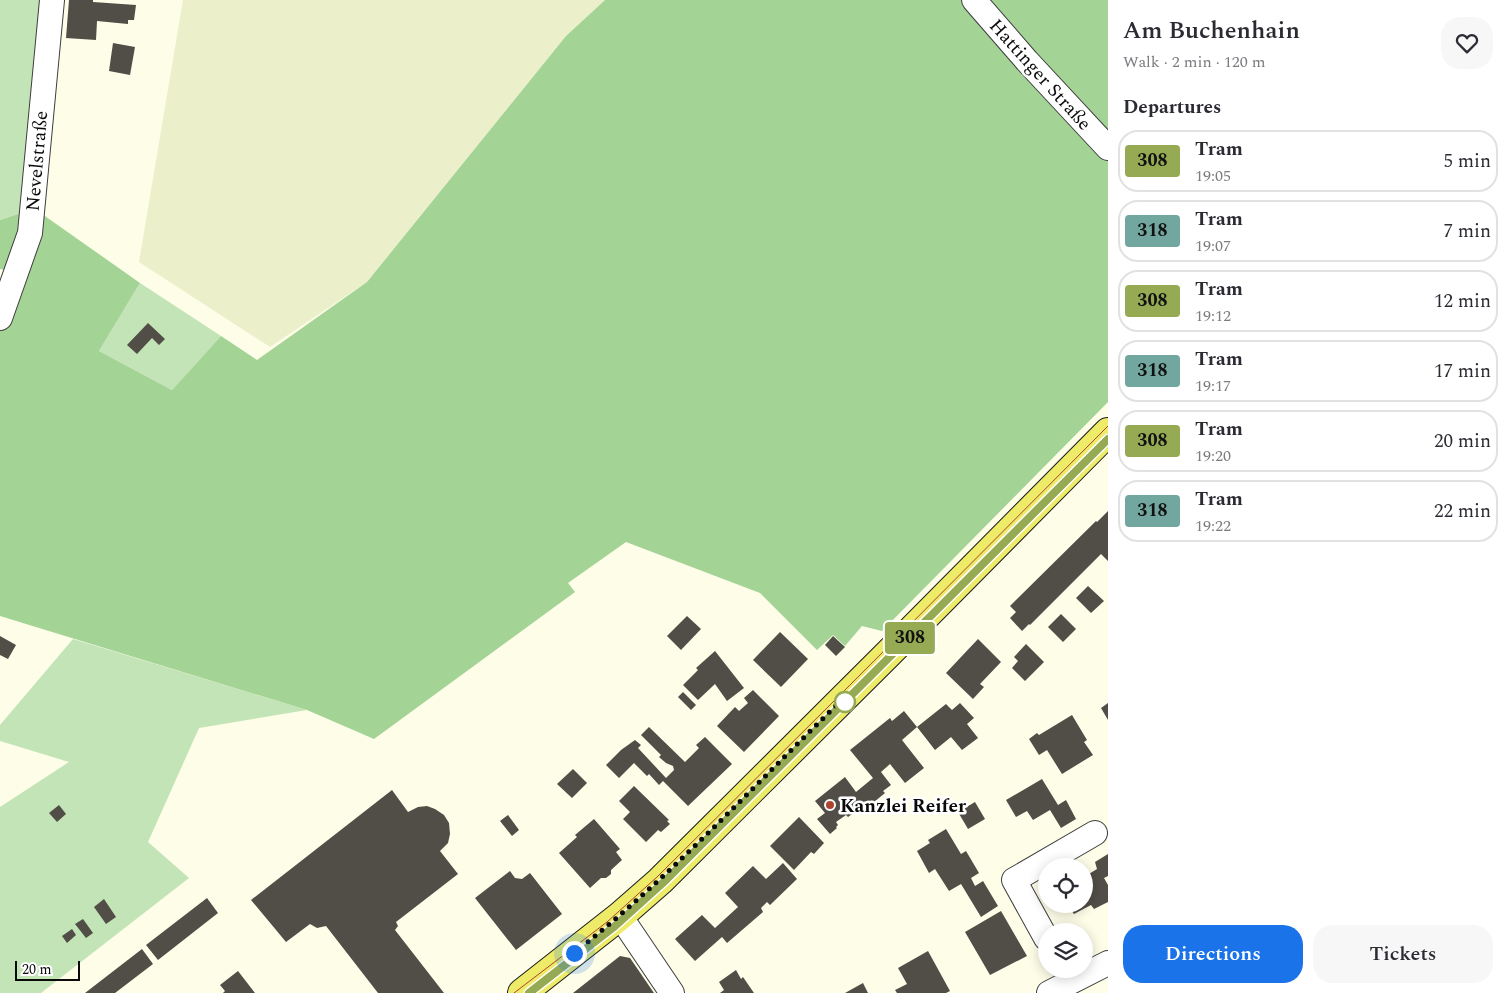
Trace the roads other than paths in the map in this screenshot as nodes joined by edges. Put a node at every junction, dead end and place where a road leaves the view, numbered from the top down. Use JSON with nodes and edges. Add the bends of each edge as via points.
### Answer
{"nodes":[{"id":1,"x":52,"y":0,"type":"edge"},
{"id":2,"x":974,"y":0,"type":"edge"},
{"id":3,"x":1108,"y":148,"type":"edge"},
{"id":4,"x":0,"y":318,"type":"edge"},
{"id":5,"x":1108,"y":432,"type":"edge"},
{"id":6,"x":1095,"y":833,"type":"dead end"},
{"id":7,"x":620,"y":916,"type":"junction"},
{"id":8,"x":1038,"y":924,"type":"edge"},
{"id":9,"x":1108,"y":963,"type":"edge"},
{"id":10,"x":1093,"y":967,"type":"edge"},
{"id":11,"x":1064,"y":978,"type":"edge"},
{"id":12,"x":522,"y":993,"type":"edge"},
{"id":13,"x":672,"y":993,"type":"edge"},
{"id":14,"x":1049,"y":993,"type":"edge"}],
"edges":[{"from":1,"to":4,"type":"street","name":"Nevelstraße","via":[[30,233]]},
{"from":2,"to":3,"type":"street","name":"Hattinger Straße"},
{"from":5,"to":7,"type":"main road","via":[[768,774]]},
{"from":6,"to":8,"type":"street","via":[[1014,880]]},
{"from":7,"to":12,"type":"main road"},
{"from":7,"to":13,"type":"street"},
{"from":9,"to":10,"type":"street"},
{"from":11,"to":14,"type":"street"}]}
